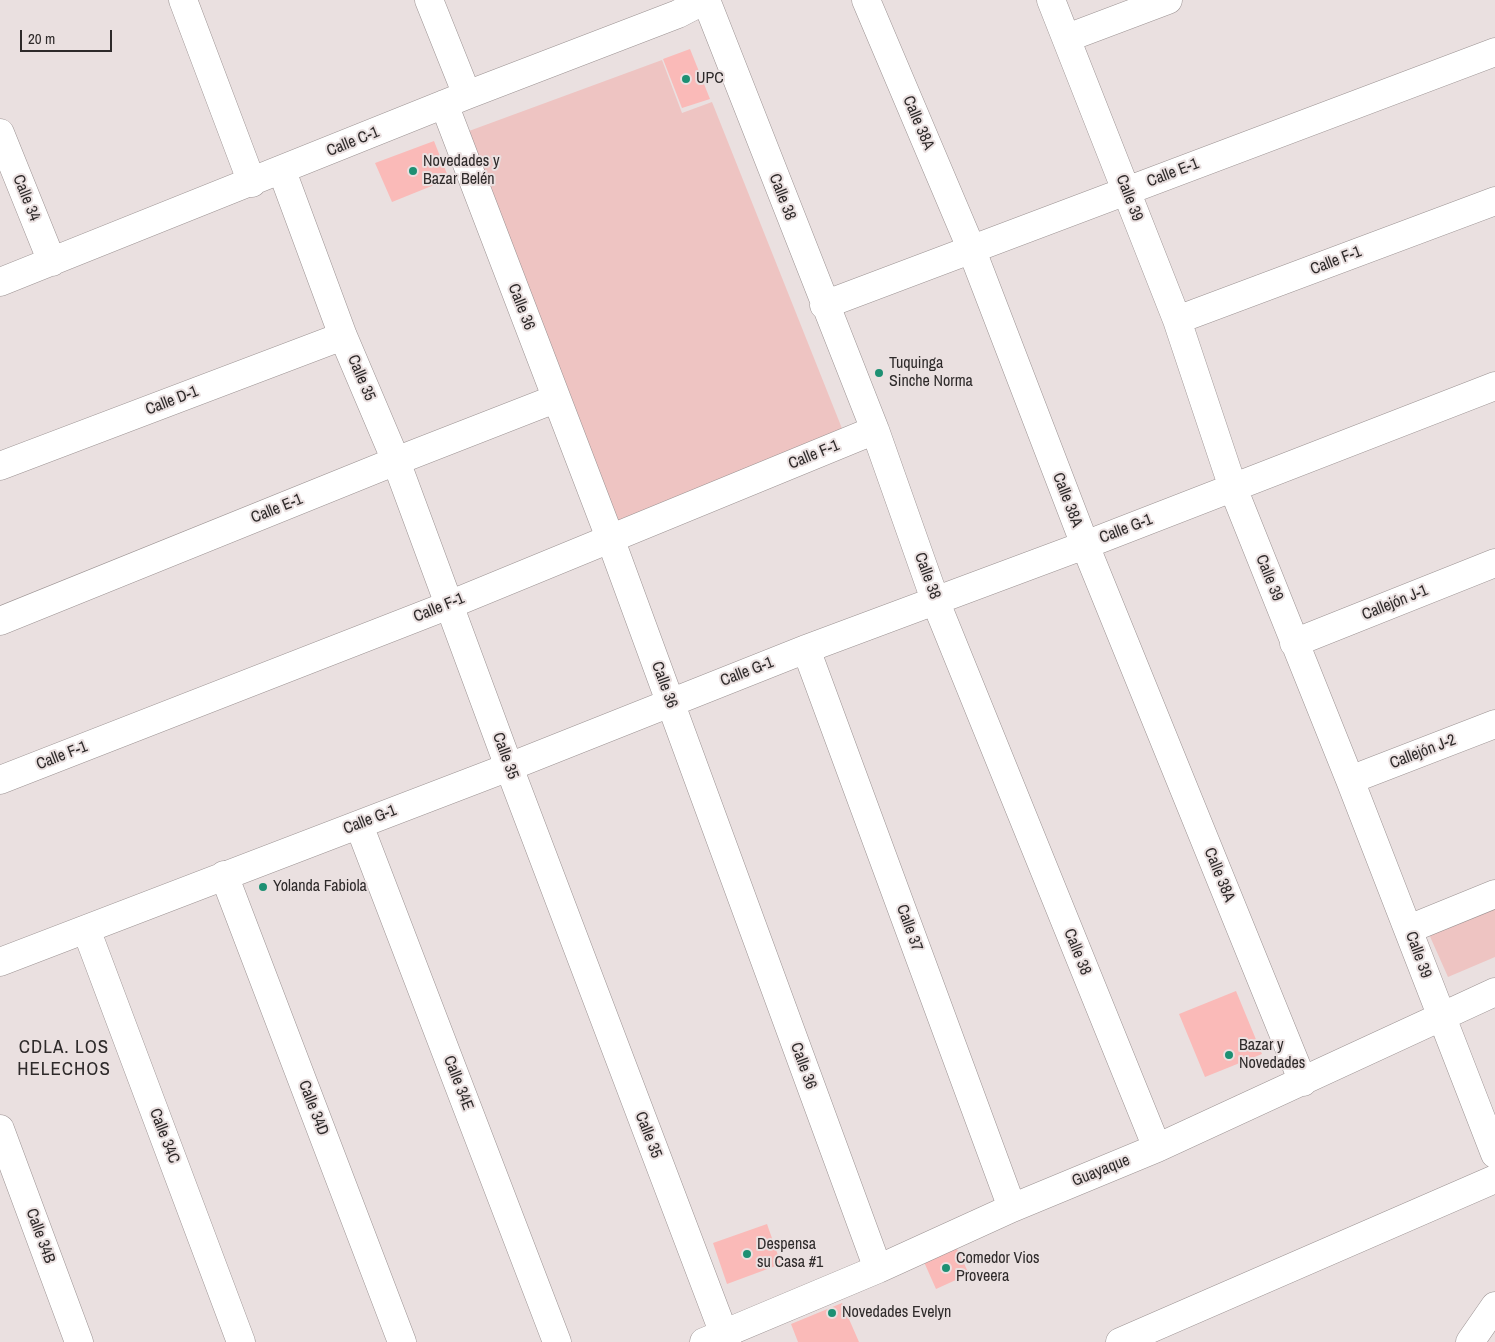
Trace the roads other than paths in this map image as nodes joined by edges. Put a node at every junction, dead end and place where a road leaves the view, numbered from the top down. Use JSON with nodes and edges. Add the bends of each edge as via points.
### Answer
{"nodes":[{"id":1,"x":183,"y":0,"type":"edge"},
{"id":2,"x":429,"y":0,"type":"edge"},
{"id":3,"x":705,"y":0,"type":"edge"},
{"id":4,"x":866,"y":0,"type":"edge"},
{"id":5,"x":1051,"y":0,"type":"edge"},
{"id":6,"x":1168,"y":0,"type":"edge"},
{"id":7,"x":676,"y":7,"type":"edge"},
{"id":8,"x":1067,"y":38,"type":"junction"},
{"id":9,"x":1495,"y":52,"type":"edge"},
{"id":10,"x":455,"y":99,"type":"junction"},
{"id":11,"x":0,"y":133,"type":"edge"},
{"id":12,"x":282,"y":171,"type":"junction"},
{"id":13,"x":252,"y":183,"type":"junction"},
{"id":14,"x":1126,"y":191,"type":"junction"},
{"id":15,"x":1495,"y":201,"type":"edge"},
{"id":16,"x":971,"y":248,"type":"junction"},
{"id":17,"x":52,"y":262,"type":"junction"},
{"id":18,"x":0,"y":282,"type":"edge"},
{"id":19,"x":824,"y":305,"type":"junction"},
{"id":20,"x":1177,"y":320,"type":"junction"},
{"id":21,"x":343,"y":336,"type":"junction"},
{"id":22,"x":1495,"y":386,"type":"edge"},
{"id":23,"x":555,"y":399,"type":"junction"},
{"id":24,"x":875,"y":430,"type":"junction"},
{"id":25,"x":396,"y":461,"type":"junction"},
{"id":26,"x":0,"y":466,"type":"edge"},
{"id":27,"x":1233,"y":488,"type":"junction"},
{"id":28,"x":610,"y":538,"type":"junction"},
{"id":29,"x":1085,"y":545,"type":"junction"},
{"id":30,"x":1495,"y":563,"type":"edge"},
{"id":31,"x":935,"y":600,"type":"junction"},
{"id":32,"x":449,"y":605,"type":"junction"},
{"id":33,"x":0,"y":622,"type":"edge"},
{"id":34,"x":1294,"y":643,"type":"junction"},
{"id":35,"x":806,"y":649,"type":"junction"},
{"id":36,"x":670,"y":702,"type":"junction"},
{"id":37,"x":1495,"y":724,"type":"edge"},
{"id":38,"x":508,"y":767,"type":"junction"},
{"id":39,"x":0,"y":780,"type":"edge"},
{"id":40,"x":1350,"y":780,"type":"junction"},
{"id":41,"x":359,"y":825,"type":"junction"},
{"id":42,"x":224,"y":875,"type":"junction"},
{"id":43,"x":1495,"y":894,"type":"edge"},
{"id":44,"x":1409,"y":929,"type":"junction"},
{"id":45,"x":86,"y":930,"type":"junction"},
{"id":46,"x":0,"y":962,"type":"edge"},
{"id":47,"x":1495,"y":992,"type":"edge"},
{"id":48,"x":1440,"y":1016,"type":"junction"},
{"id":49,"x":1303,"y":1082,"type":"junction"},
{"id":50,"x":0,"y":1129,"type":"edge"},
{"id":51,"x":1157,"y":1148,"type":"junction"},
{"id":52,"x":1495,"y":1154,"type":"edge"},
{"id":53,"x":1495,"y":1179,"type":"edge"},
{"id":54,"x":1012,"y":1208,"type":"junction"},
{"id":55,"x":878,"y":1269,"type":"junction"},
{"id":56,"x":1495,"y":1306,"type":"edge"},
{"id":57,"x":718,"y":1339,"type":"edge"},
{"id":58,"x":79,"y":1342,"type":"edge"},
{"id":59,"x":241,"y":1342,"type":"edge"},
{"id":60,"x":402,"y":1342,"type":"edge"},
{"id":61,"x":557,"y":1342,"type":"edge"},
{"id":62,"x":1120,"y":1342,"type":"edge"},
{"id":63,"x":1470,"y":1342,"type":"edge"}],
"edges":[{"from":1,"to":13,"type":"street"},
{"from":2,"to":10,"type":"street","name":"Calle 36"},
{"from":3,"to":7,"type":"street","name":"Calle C-1"},
{"from":3,"to":19,"type":"street","name":"Calle 38"},
{"from":4,"to":16,"type":"street","name":"Calle 38A"},
{"from":5,"to":8,"type":"street","name":"Calle 39"},
{"from":6,"to":8,"type":"street"},
{"from":7,"to":10,"type":"street","name":"Calle C-1"},
{"from":8,"to":14,"type":"street","name":"Calle 39"},
{"from":9,"to":14,"type":"street","name":"Calle E-1"},
{"from":10,"to":12,"type":"street","name":"Calle C-1"},
{"from":10,"to":23,"type":"street","name":"Calle 36"},
{"from":11,"to":17,"type":"street","name":"Calle 34"},
{"from":12,"to":13,"type":"street","name":"Calle C-1"},
{"from":12,"to":21,"type":"street","name":"Calle 35"},
{"from":13,"to":17,"type":"street","name":"Calle C-1"},
{"from":14,"to":16,"type":"street","name":"Calle E-1"},
{"from":14,"to":20,"type":"street","name":"Calle 39"},
{"from":15,"to":20,"type":"street","name":"Calle F-1"},
{"from":16,"to":19,"type":"street","name":"Calle E-1"},
{"from":16,"to":29,"type":"street","name":"Calle 38A"},
{"from":17,"to":18,"type":"street","name":"Calle C-1"},
{"from":19,"to":24,"type":"street","name":"Calle 38"},
{"from":20,"to":27,"type":"street","name":"Calle 39"},
{"from":21,"to":25,"type":"street","name":"Calle 35"},
{"from":21,"to":26,"type":"street","name":"Calle D-1"},
{"from":22,"to":27,"type":"street","name":"Calle G-1"},
{"from":23,"to":25,"type":"street","name":"Calle E-1"},
{"from":23,"to":28,"type":"street","name":"Calle 36"},
{"from":24,"to":28,"type":"street","name":"Calle F-1"},
{"from":24,"to":31,"type":"street","name":"Calle 38"},
{"from":25,"to":32,"type":"street","name":"Calle 35"},
{"from":25,"to":33,"type":"street","name":"Calle E-1"},
{"from":27,"to":29,"type":"street","name":"Calle G-1"},
{"from":27,"to":34,"type":"street","name":"Calle 39"},
{"from":28,"to":32,"type":"street","name":"Calle F-1"},
{"from":28,"to":36,"type":"street","name":"Calle 36"},
{"from":29,"to":31,"type":"street","name":"Calle G-1"},
{"from":29,"to":49,"type":"street","name":"Calle 38A"},
{"from":30,"to":34,"type":"street","name":"Callejón J-1"},
{"from":31,"to":35,"type":"street","name":"Calle G-1"},
{"from":31,"to":51,"type":"street","name":"Calle 38"},
{"from":32,"to":38,"type":"street","name":"Calle 35"},
{"from":32,"to":39,"type":"street","name":"Calle F-1"},
{"from":34,"to":40,"type":"street","name":"Calle 39"},
{"from":35,"to":36,"type":"street","name":"Calle G-1"},
{"from":35,"to":54,"type":"street","name":"Calle 37"},
{"from":36,"to":38,"type":"street","name":"Calle G-1"},
{"from":36,"to":55,"type":"street","name":"Calle 36"},
{"from":37,"to":40,"type":"street","name":"Callejón J-2"},
{"from":38,"to":41,"type":"street","name":"Calle G-1"},
{"from":38,"to":57,"type":"street","name":"Calle 35"},
{"from":40,"to":44,"type":"street","name":"Calle 39"},
{"from":41,"to":42,"type":"street","name":"Calle G-1"},
{"from":41,"to":61,"type":"street","name":"Calle 34E"},
{"from":42,"to":45,"type":"street","name":"Calle G-1"},
{"from":42,"to":60,"type":"street","name":"Calle 34D"},
{"from":43,"to":44,"type":"street"},
{"from":44,"to":48,"type":"street","name":"Calle 39"},
{"from":45,"to":46,"type":"street","name":"Calle G-1"},
{"from":45,"to":59,"type":"street","name":"Calle 34C"},
{"from":47,"to":48,"type":"street","name":"Guayaque"},
{"from":48,"to":49,"type":"street","name":"Guayaque"},
{"from":48,"to":52,"type":"street","name":"Calle 39"},
{"from":49,"to":51,"type":"street","name":"Guayaque"},
{"from":50,"to":58,"type":"street","name":"Calle 34B"},
{"from":51,"to":54,"type":"street","name":"Guayaque"},
{"from":53,"to":62,"type":"street"},
{"from":54,"to":55,"type":"street","name":"Guayaque"},
{"from":55,"to":57,"type":"street","name":"Guayaque"},
{"from":56,"to":63,"type":"street"}]}
